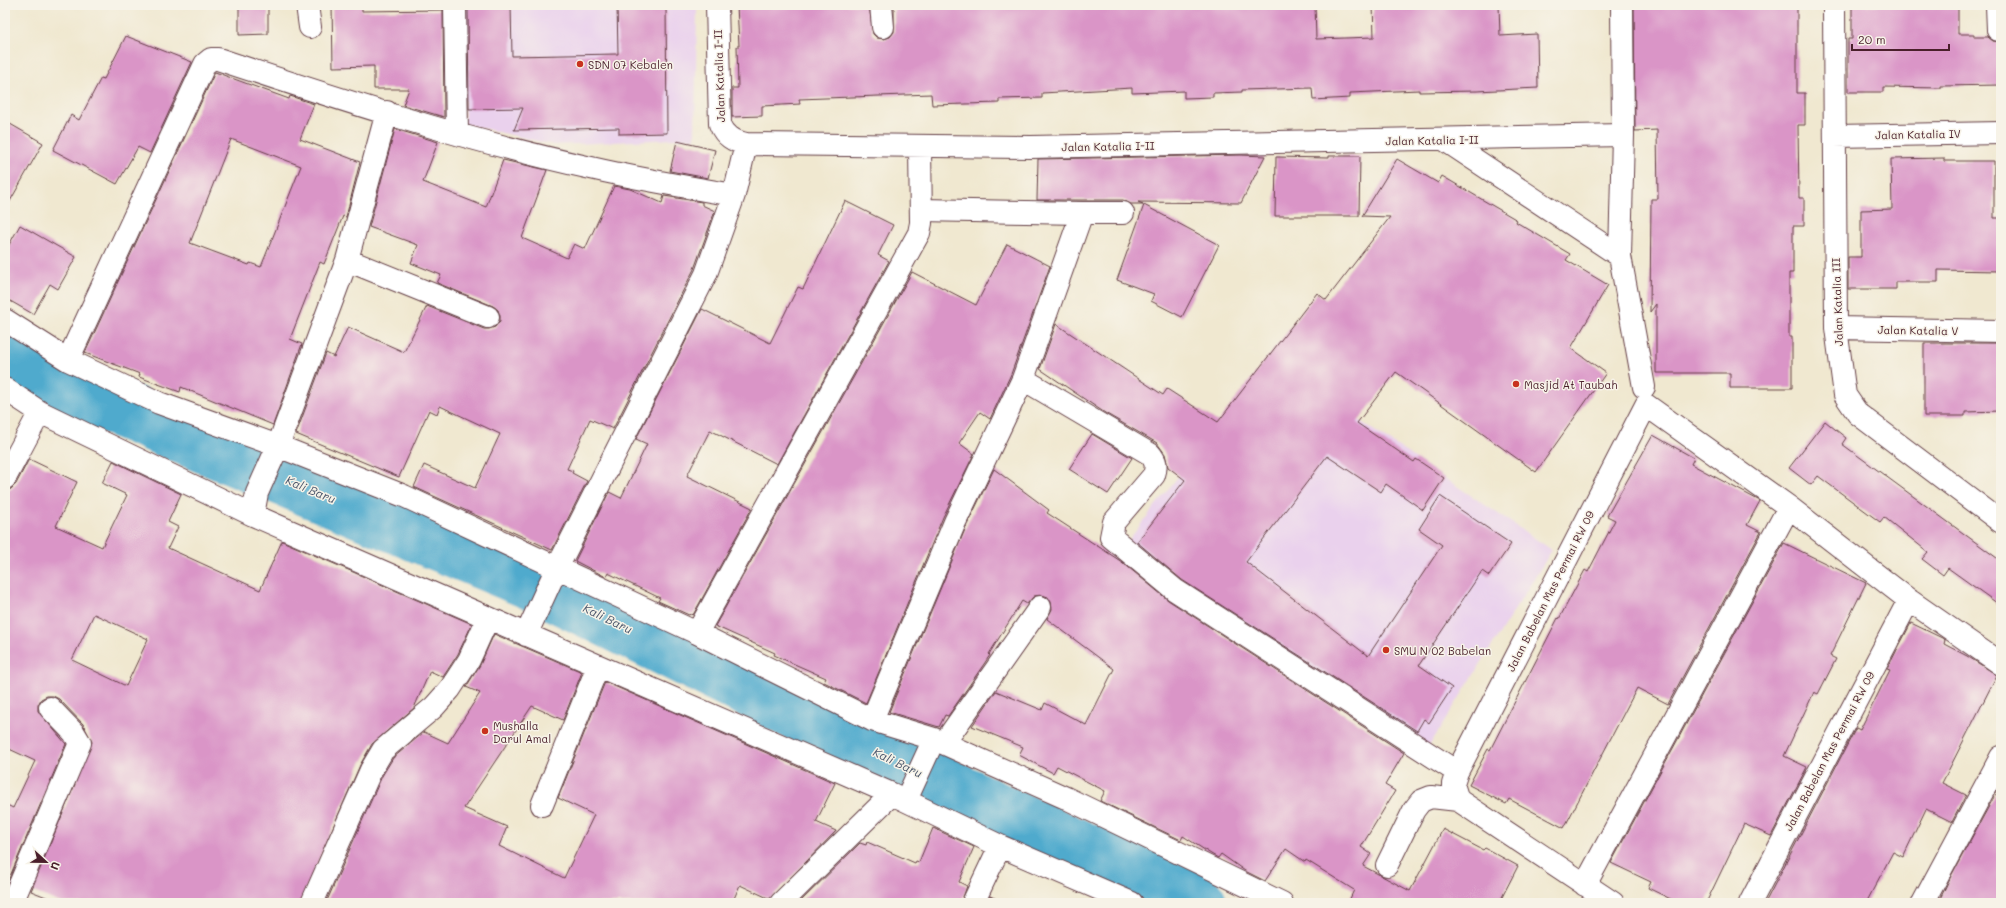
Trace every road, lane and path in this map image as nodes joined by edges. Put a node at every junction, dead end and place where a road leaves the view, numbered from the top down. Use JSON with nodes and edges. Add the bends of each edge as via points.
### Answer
{"nodes":[{"id":1,"x":307,"y":5,"type":"edge"},
{"id":2,"x":455,"y":5,"type":"edge"},
{"id":3,"x":717,"y":5,"type":"edge"},
{"id":4,"x":881,"y":5,"type":"edge"},
{"id":5,"x":1622,"y":5,"type":"edge"},
{"id":6,"x":1834,"y":5,"type":"edge"},
{"id":7,"x":1997,"y":5,"type":"edge"},
{"id":8,"x":310,"y":27,"type":"dead end"},
{"id":9,"x":883,"y":27,"type":"dead end"},
{"id":10,"x":1998,"y":30,"type":"dead end"},
{"id":11,"x":387,"y":112,"type":"junction"},
{"id":12,"x":2001,"y":132,"type":"edge"},
{"id":13,"x":458,"y":134,"type":"junction"},
{"id":14,"x":1623,"y":135,"type":"junction"},
{"id":15,"x":1835,"y":136,"type":"junction"},
{"id":16,"x":1445,"y":140,"type":"junction"},
{"id":17,"x":746,"y":144,"type":"junction"},
{"id":18,"x":920,"y":146,"type":"junction"},
{"id":19,"x":734,"y":195,"type":"junction"},
{"id":20,"x":921,"y":210,"type":"junction"},
{"id":21,"x":1123,"y":212,"type":"dead end"},
{"id":22,"x":1082,"y":213,"type":"junction"},
{"id":23,"x":1620,"y":256,"type":"junction"},
{"id":24,"x":346,"y":260,"type":"junction"},
{"id":25,"x":488,"y":316,"type":"dead end"},
{"id":26,"x":5,"y":320,"type":"edge"},
{"id":27,"x":1836,"y":328,"type":"junction"},
{"id":28,"x":2001,"y":331,"type":"edge"},
{"id":29,"x":68,"y":360,"type":"junction"},
{"id":30,"x":1023,"y":379,"type":"junction"},
{"id":31,"x":1644,"y":387,"type":"dead end"},
{"id":32,"x":5,"y":389,"type":"edge"},
{"id":33,"x":40,"y":412,"type":"junction"},
{"id":34,"x":278,"y":448,"type":"junction"},
{"id":35,"x":5,"y":478,"type":"edge"},
{"id":36,"x":1789,"y":507,"type":"junction"},
{"id":37,"x":253,"y":515,"type":"junction"},
{"id":38,"x":2001,"y":522,"type":"edge"},
{"id":39,"x":556,"y":570,"type":"junction"},
{"id":40,"x":1909,"y":600,"type":"junction"},
{"id":41,"x":1040,"y":607,"type":"dead end"},
{"id":42,"x":488,"y":618,"type":"junction"},
{"id":43,"x":697,"y":633,"type":"junction"},
{"id":44,"x":526,"y":635,"type":"junction"},
{"id":45,"x":2001,"y":664,"type":"edge"},
{"id":46,"x":598,"y":666,"type":"junction"},
{"id":47,"x":50,"y":708,"type":"dead end"},
{"id":48,"x":872,"y":720,"type":"junction"},
{"id":49,"x":936,"y":743,"type":"junction"},
{"id":50,"x":2001,"y":757,"type":"edge"},
{"id":51,"x":1457,"y":772,"type":"junction"},
{"id":52,"x":901,"y":797,"type":"junction"},
{"id":53,"x":1458,"y":800,"type":"junction"},
{"id":54,"x":542,"y":805,"type":"dead end"},
{"id":55,"x":1000,"y":846,"type":"junction"},
{"id":56,"x":1386,"y":865,"type":"dead end"},
{"id":57,"x":1585,"y":885,"type":"junction"},
{"id":58,"x":12,"y":903,"type":"edge"},
{"id":59,"x":312,"y":903,"type":"edge"},
{"id":60,"x":781,"y":903,"type":"edge"},
{"id":61,"x":973,"y":903,"type":"edge"},
{"id":62,"x":1132,"y":903,"type":"edge"},
{"id":63,"x":1282,"y":903,"type":"edge"},
{"id":64,"x":1613,"y":903,"type":"edge"},
{"id":65,"x":1750,"y":903,"type":"edge"},
{"id":66,"x":1923,"y":903,"type":"edge"}],
"edges":[{"from":1,"to":8,"type":"street"},
{"from":2,"to":13,"type":"street"},
{"from":3,"to":17,"type":"street","name":"Jalan Katalia I-II","via":[[720,124],[722,131],[731,139]]},
{"from":4,"to":9,"type":"street"},
{"from":5,"to":14,"type":"street"},
{"from":6,"to":15,"type":"street","name":"Jalan Katalia III"},
{"from":7,"to":10,"type":"street"},
{"from":11,"to":13,"type":"street"},
{"from":11,"to":24,"type":"street"},
{"from":11,"to":29,"type":"street","via":[[310,90],[218,59],[208,61]]},
{"from":12,"to":15,"type":"street","name":"Jalan Katalia IV"},
{"from":13,"to":19,"type":"street","via":[[590,168]]},
{"from":14,"to":16,"type":"street","name":"Jalan Katalia I-II"},
{"from":14,"to":23,"type":"street"},
{"from":15,"to":27,"type":"street","name":"Jalan Katalia III"},
{"from":16,"to":18,"type":"street","name":"Jalan Katalia I-II","via":[[1031,147]]},
{"from":16,"to":23,"type":"street"},
{"from":17,"to":18,"type":"street","name":"Jalan Katalia I-II"},
{"from":17,"to":19,"type":"street"},
{"from":18,"to":20,"type":"street"},
{"from":19,"to":39,"type":"street","via":[[706,274]]},
{"from":20,"to":22,"type":"street"},
{"from":20,"to":43,"type":"street","via":[[919,233]]},
{"from":21,"to":22,"type":"street"},
{"from":22,"to":30,"type":"street"},
{"from":23,"to":31,"type":"street"},
{"from":24,"to":25,"type":"street"},
{"from":24,"to":34,"type":"street"},
{"from":26,"to":29,"type":"street"},
{"from":27,"to":28,"type":"street","name":"Jalan Katalia V"},
{"from":27,"to":38,"type":"street","name":"Jalan Katalia III","via":[[1845,395],[1858,414]]},
{"from":29,"to":34,"type":"street","via":[[159,403]]},
{"from":30,"to":48,"type":"street","via":[[955,522]]},
{"from":30,"to":51,"type":"street","via":[[1150,454],[1155,460],[1154,475],[1114,522],[1111,536],[1175,590]]},
{"from":32,"to":33,"type":"street"},
{"from":33,"to":35,"type":"street"},
{"from":33,"to":37,"type":"street"},
{"from":34,"to":37,"type":"street","via":[[257,493]]},
{"from":34,"to":39,"type":"street","via":[[404,496]]},
{"from":36,"to":40,"type":"street","name":"Jalan Babelan Mas Permai RW 09"},
{"from":36,"to":51,"type":"street","name":"Jalan Babelan Mas Permai RW 09","via":[[1646,405]]},
{"from":36,"to":57,"type":"street"},
{"from":37,"to":42,"type":"street"},
{"from":39,"to":43,"type":"street"},
{"from":39,"to":44,"type":"street"},
{"from":40,"to":45,"type":"street","name":"Jalan Babelan Mas Permai RW 09"},
{"from":40,"to":65,"type":"street","name":"Jalan Babelan Mas Permai RW 09"},
{"from":41,"to":49,"type":"street"},
{"from":42,"to":44,"type":"street"},
{"from":42,"to":59,"type":"street","via":[[469,660],[450,689],[434,707],[383,750],[371,770]]},
{"from":43,"to":48,"type":"street"},
{"from":44,"to":46,"type":"street"},
{"from":46,"to":52,"type":"street"},
{"from":46,"to":54,"type":"street"},
{"from":47,"to":58,"type":"street","via":[[80,743]]},
{"from":48,"to":49,"type":"street"},
{"from":49,"to":52,"type":"street"},
{"from":49,"to":63,"type":"street","via":[[1066,798]]},
{"from":50,"to":66,"type":"street"},
{"from":51,"to":53,"type":"street","name":"Jalan Babelan Mas Permai RW 09","via":[[1453,784]]},
{"from":52,"to":55,"type":"street"},
{"from":52,"to":60,"type":"street"},
{"from":53,"to":56,"type":"street","via":[[1431,797],[1421,801]]},
{"from":53,"to":57,"type":"street"},
{"from":55,"to":61,"type":"street"},
{"from":55,"to":62,"type":"street"},
{"from":57,"to":64,"type":"street"}]}
